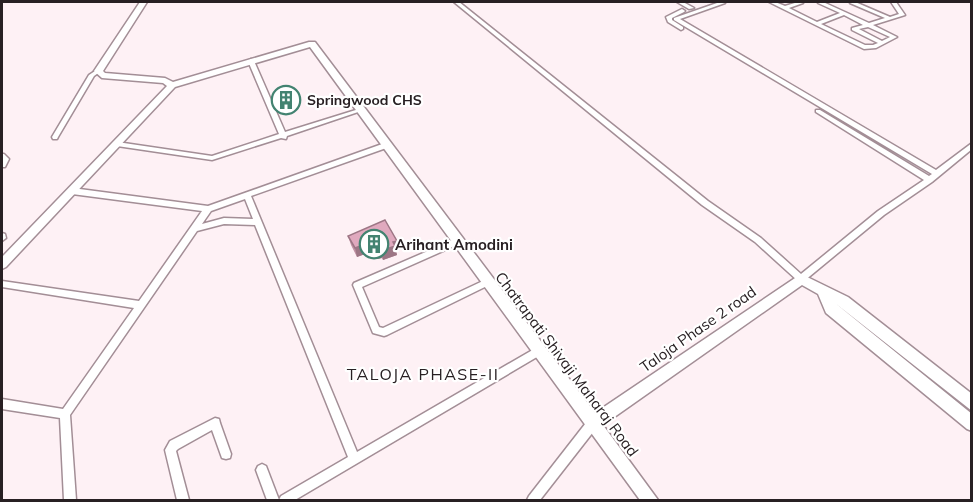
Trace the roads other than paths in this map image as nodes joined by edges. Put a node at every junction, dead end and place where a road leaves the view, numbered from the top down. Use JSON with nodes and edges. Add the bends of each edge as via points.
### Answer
{"nodes":[{"id":1,"x":143,"y":2,"type":"edge"},
{"id":2,"x":457,"y":2,"type":"edge"},
{"id":3,"x":682,"y":2,"type":"edge"},
{"id":4,"x":710,"y":2,"type":"edge"},
{"id":5,"x":723,"y":2,"type":"edge"},
{"id":6,"x":772,"y":2,"type":"edge"},
{"id":7,"x":801,"y":2,"type":"edge"},
{"id":8,"x":820,"y":2,"type":"edge"},
{"id":9,"x":852,"y":2,"type":"edge"},
{"id":10,"x":869,"y":2,"type":"edge"},
{"id":11,"x":894,"y":2,"type":"edge"},
{"id":12,"x":691,"y":8,"type":"junction"},
{"id":13,"x":784,"y":8,"type":"junction"},
{"id":14,"x":844,"y":13,"type":"junction"},
{"id":15,"x":878,"y":13,"type":"junction"},
{"id":16,"x":888,"y":18,"type":"junction"},
{"id":17,"x":672,"y":19,"type":"junction"},
{"id":18,"x":817,"y":24,"type":"junction"},
{"id":19,"x":869,"y":24,"type":"junction"},
{"id":20,"x":882,"y":43,"type":"junction"},
{"id":21,"x":251,"y":61,"type":"junction"},
{"id":22,"x":98,"y":71,"type":"junction"},
{"id":23,"x":172,"y":85,"type":"junction"},
{"id":24,"x":361,"y":111,"type":"junction"},
{"id":25,"x":55,"y":137,"type":"dead end"},
{"id":26,"x":284,"y":137,"type":"junction"},
{"id":27,"x":117,"y":144,"type":"junction"},
{"id":28,"x":387,"y":145,"type":"junction"},
{"id":29,"x":972,"y":145,"type":"edge"},
{"id":30,"x":2,"y":156,"type":"edge"},
{"id":31,"x":2,"y":165,"type":"edge"},
{"id":32,"x":937,"y":174,"type":"junction"},
{"id":33,"x":929,"y":180,"type":"junction"},
{"id":34,"x":72,"y":191,"type":"junction"},
{"id":35,"x":246,"y":195,"type":"junction"},
{"id":36,"x":208,"y":209,"type":"junction"},
{"id":37,"x":258,"y":222,"type":"junction"},
{"id":38,"x":194,"y":230,"type":"junction"},
{"id":39,"x":458,"y":241,"type":"junction"},
{"id":40,"x":2,"y":264,"type":"edge"},
{"id":41,"x":801,"y":279,"type":"junction"},
{"id":42,"x":488,"y":282,"type":"junction"},
{"id":43,"x":2,"y":284,"type":"edge"},
{"id":44,"x":824,"y":292,"type":"junction"},
{"id":45,"x":141,"y":305,"type":"junction"},
{"id":46,"x":539,"y":351,"type":"junction"},
{"id":47,"x":2,"y":404,"type":"edge"},
{"id":48,"x":972,"y":404,"type":"edge"},
{"id":49,"x":65,"y":414,"type":"junction"},
{"id":50,"x":593,"y":423,"type":"junction"},
{"id":51,"x":972,"y":424,"type":"edge"},
{"id":52,"x":226,"y":454,"type":"dead end"},
{"id":53,"x":355,"y":460,"type":"junction"},
{"id":54,"x":262,"y":470,"type":"dead end"},
{"id":55,"x":70,"y":501,"type":"edge"},
{"id":56,"x":183,"y":501,"type":"edge"},
{"id":57,"x":273,"y":501,"type":"edge"},
{"id":58,"x":285,"y":501,"type":"edge"},
{"id":59,"x":533,"y":501,"type":"edge"},
{"id":60,"x":650,"y":501,"type":"edge"}],
"edges":[{"from":1,"to":22,"type":"street"},
{"from":2,"to":41,"type":"street","via":[[705,202],[758,240]]},
{"from":3,"to":12,"type":"street"},
{"from":4,"to":12,"type":"street"},
{"from":5,"to":17,"type":"street"},
{"from":6,"to":13,"type":"street"},
{"from":7,"to":13,"type":"street"},
{"from":8,"to":14,"type":"street"},
{"from":9,"to":15,"type":"street"},
{"from":10,"to":15,"type":"street"},
{"from":11,"to":16,"type":"street","via":[[903,14]]},
{"from":12,"to":17,"type":"street","via":[[671,14]]},
{"from":13,"to":18,"type":"street"},
{"from":14,"to":18,"type":"street"},
{"from":14,"to":19,"type":"street"},
{"from":15,"to":16,"type":"street"},
{"from":16,"to":19,"type":"street"},
{"from":17,"to":32,"type":"street"},
{"from":17,"to":33,"type":"street"},
{"from":18,"to":20,"type":"street","via":[[867,48]]},
{"from":19,"to":20,"type":"street","via":[[894,36]]},
{"from":19,"to":20,"type":"street","via":[[854,29]]},
{"from":21,"to":23,"type":"street","name":"Chatrapati Shivaji Maharaj Road"},
{"from":21,"to":24,"type":"street","name":"Chatrapati Shivaji Maharaj Road","via":[[312,44]]},
{"from":21,"to":26,"type":"street"},
{"from":22,"to":23,"type":"street","via":[[102,75]]},
{"from":22,"to":25,"type":"street"},
{"from":23,"to":27,"type":"street"},
{"from":24,"to":26,"type":"street"},
{"from":24,"to":28,"type":"street","name":"Chatrapati Shivaji Maharaj Road"},
{"from":26,"to":27,"type":"street","via":[[212,158]]},
{"from":27,"to":34,"type":"street"},
{"from":28,"to":35,"type":"street"},
{"from":28,"to":39,"type":"street","name":"Chatrapati Shivaji Maharaj Road"},
{"from":29,"to":32,"type":"street"},
{"from":30,"to":31,"type":"street"},
{"from":32,"to":33,"type":"street"},
{"from":33,"to":41,"type":"street","via":[[881,213]]},
{"from":34,"to":36,"type":"street"},
{"from":34,"to":40,"type":"street"},
{"from":35,"to":36,"type":"street"},
{"from":35,"to":37,"type":"street"},
{"from":36,"to":38,"type":"street"},
{"from":37,"to":38,"type":"street","via":[[224,221]]},
{"from":37,"to":53,"type":"street"},
{"from":38,"to":45,"type":"street"},
{"from":39,"to":42,"type":"street","name":"Chatrapati Shivaji Maharaj Road"},
{"from":39,"to":42,"type":"street","via":[[357,285],[376,330],[384,332]]},
{"from":41,"to":44,"type":"street"},
{"from":41,"to":50,"type":"street","name":"Taloja Phase 2 road"},
{"from":42,"to":46,"type":"street","name":"Chatrapati Shivaji Maharaj Road"},
{"from":43,"to":45,"type":"street"},
{"from":44,"to":48,"type":"street","via":[[843,301]]},
{"from":44,"to":51,"type":"street","via":[[831,309]]},
{"from":45,"to":49,"type":"street"},
{"from":46,"to":50,"type":"street","name":"Chatrapati Shivaji Maharaj Road"},
{"from":46,"to":53,"type":"street"},
{"from":47,"to":49,"type":"street"},
{"from":49,"to":55,"type":"street"},
{"from":50,"to":59,"type":"street"},
{"from":50,"to":60,"type":"street","name":"Chatrapati Shivaji Maharaj Road"},
{"from":52,"to":56,"type":"street","via":[[215,423],[174,445],[171,450]]},
{"from":53,"to":58,"type":"street"},
{"from":54,"to":57,"type":"street"}]}
